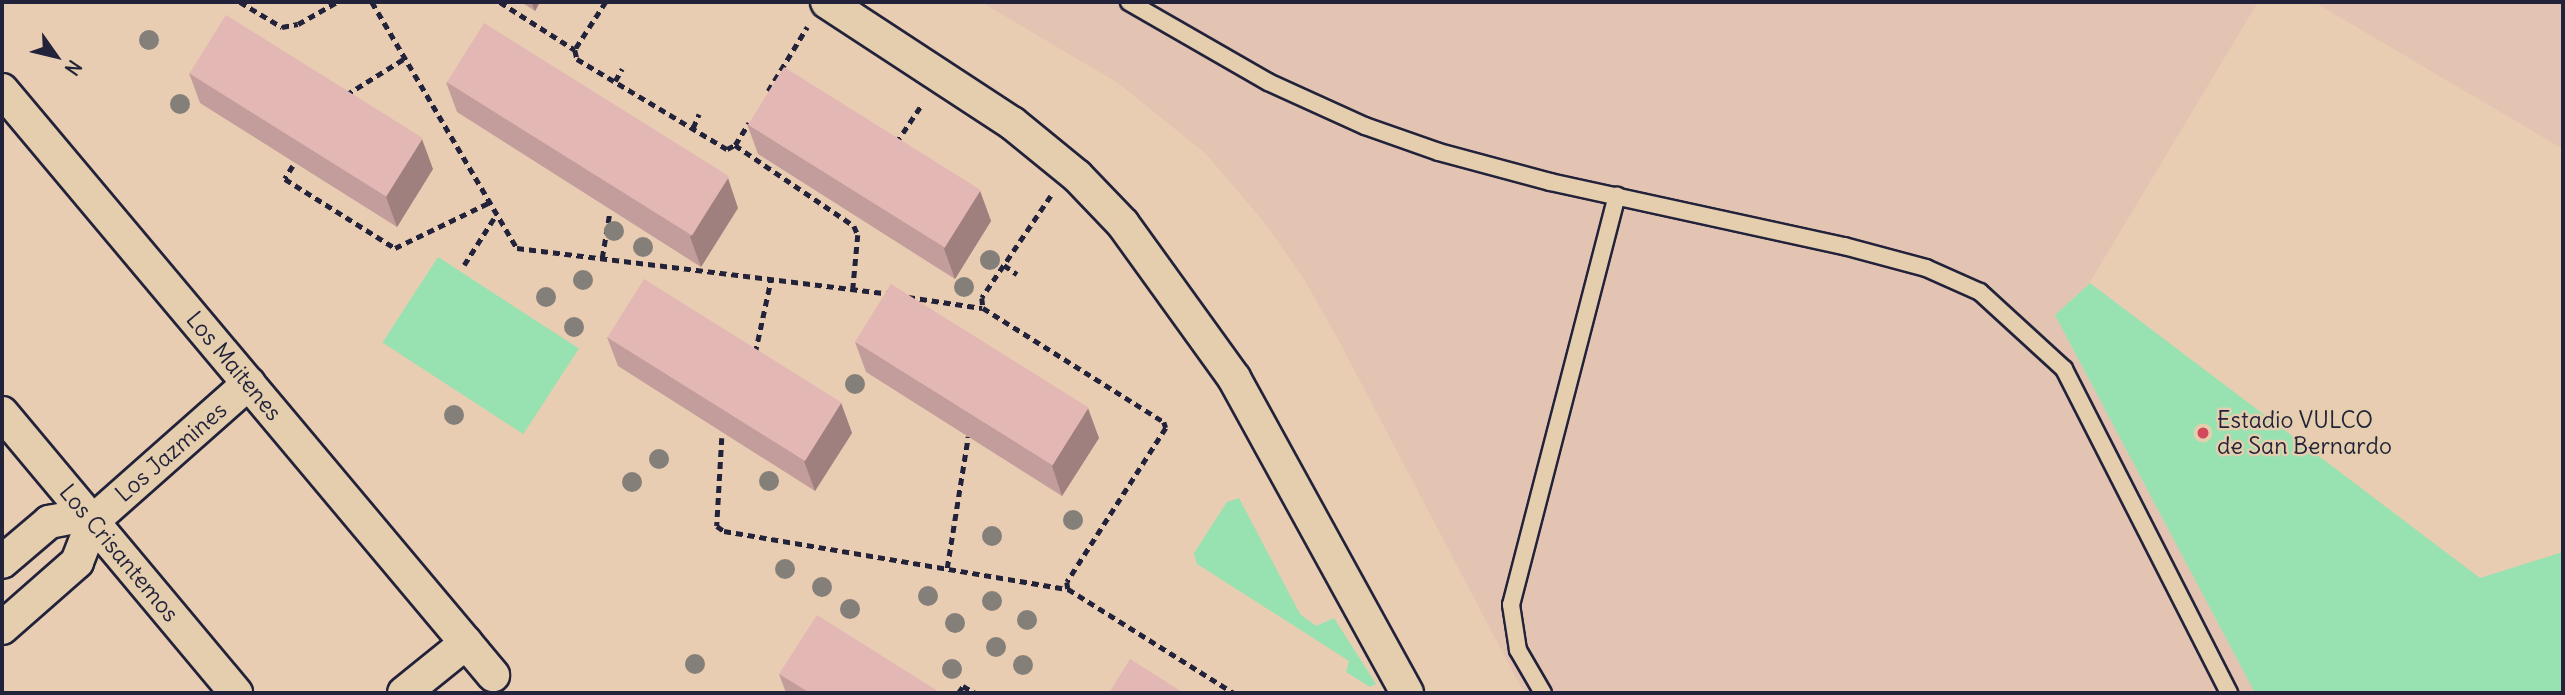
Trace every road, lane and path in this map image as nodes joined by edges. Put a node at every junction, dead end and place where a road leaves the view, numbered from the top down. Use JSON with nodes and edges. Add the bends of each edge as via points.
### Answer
{"nodes":[{"id":1,"x":240,"y":2,"type":"edge"},
{"id":2,"x":337,"y":2,"type":"edge"},
{"id":3,"x":372,"y":2,"type":"edge"},
{"id":4,"x":500,"y":2,"type":"edge"},
{"id":5,"x":606,"y":2,"type":"edge"},
{"id":6,"x":1129,"y":2,"type":"edge"},
{"id":7,"x":820,"y":10,"type":"edge"},
{"id":8,"x":575,"y":50,"type":"junction"},
{"id":9,"x":405,"y":58,"type":"junction"},
{"id":10,"x":622,"y":69,"type":"dead end"},
{"id":11,"x":615,"y":81,"type":"junction"},
{"id":12,"x":2,"y":90,"type":"edge"},
{"id":13,"x":341,"y":98,"type":"edge"},
{"id":14,"x":763,"y":99,"type":"edge"},
{"id":15,"x":923,"y":102,"type":"dead end"},
{"id":16,"x":756,"y":111,"type":"edge"},
{"id":17,"x":699,"y":114,"type":"dead end"},
{"id":18,"x":693,"y":128,"type":"junction"},
{"id":19,"x":735,"y":145,"type":"junction"},
{"id":20,"x":888,"y":155,"type":"edge"},
{"id":21,"x":293,"y":166,"type":"edge"},
{"id":22,"x":1054,"y":191,"type":"dead end"},
{"id":23,"x":1617,"y":195,"type":"junction"},
{"id":24,"x":488,"y":203,"type":"junction"},
{"id":25,"x":496,"y":215,"type":"junction"},
{"id":26,"x":609,"y":216,"type":"edge"},
{"id":27,"x":602,"y":258,"type":"junction"},
{"id":28,"x":464,"y":265,"type":"dead end"},
{"id":29,"x":1004,"y":265,"type":"junction"},
{"id":30,"x":1017,"y":274,"type":"dead end"},
{"id":31,"x":771,"y":279,"type":"junction"},
{"id":32,"x":853,"y":289,"type":"junction"},
{"id":33,"x":892,"y":295,"type":"edge"},
{"id":34,"x":905,"y":296,"type":"edge"},
{"id":35,"x":983,"y":308,"type":"junction"},
{"id":36,"x":754,"y":356,"type":"edge"},
{"id":37,"x":249,"y":383,"type":"junction"},
{"id":38,"x":2,"y":413,"type":"edge"},
{"id":39,"x":968,"y":437,"type":"edge"},
{"id":40,"x":722,"y":438,"type":"edge"},
{"id":41,"x":93,"y":521,"type":"junction"},
{"id":42,"x":2,"y":562,"type":"edge"},
{"id":43,"x":947,"y":568,"type":"junction"},
{"id":44,"x":1068,"y":589,"type":"junction"},
{"id":45,"x":2,"y":628,"type":"edge"},
{"id":46,"x":466,"y":643,"type":"junction"},
{"id":47,"x":493,"y":675,"type":"dead end"},
{"id":48,"x":236,"y":693,"type":"edge"},
{"id":49,"x":404,"y":693,"type":"edge"},
{"id":50,"x":958,"y":693,"type":"edge"},
{"id":51,"x":975,"y":693,"type":"edge"},
{"id":52,"x":1234,"y":693,"type":"edge"},
{"id":53,"x":1408,"y":693,"type":"edge"},
{"id":54,"x":1544,"y":693,"type":"edge"},
{"id":55,"x":2229,"y":693,"type":"edge"}],
"edges":[{"from":1,"to":2,"type":"path","via":[[282,27],[298,24]]},
{"from":3,"to":9,"type":"path"},
{"from":4,"to":8,"type":"path"},
{"from":5,"to":8,"type":"path"},
{"from":6,"to":23,"type":"lane","via":[[1268,82],[1365,126],[1451,155]]},
{"from":7,"to":14,"type":"path"},
{"from":7,"to":53,"type":"street","via":[[1012,123],[1077,176],[1123,224],[1234,378]]},
{"from":8,"to":11,"type":"path","via":[[577,59]]},
{"from":9,"to":13,"type":"path"},
{"from":9,"to":24,"type":"path"},
{"from":10,"to":11,"type":"path"},
{"from":11,"to":18,"type":"path"},
{"from":12,"to":37,"type":"street","name":"Los Maitenes"},
{"from":15,"to":20,"type":"path"},
{"from":16,"to":19,"type":"path"},
{"from":17,"to":18,"type":"path"},
{"from":18,"to":19,"type":"path","via":[[727,149]]},
{"from":19,"to":32,"type":"path","via":[[739,152],[854,226],[858,235]]},
{"from":21,"to":24,"type":"path","via":[[285,179],[395,248]]},
{"from":22,"to":29,"type":"path"},
{"from":23,"to":54,"type":"lane","via":[[1511,604],[1518,650]]},
{"from":23,"to":55,"type":"lane","via":[[1844,246],[1926,268],[1980,292],[2064,369]]},
{"from":24,"to":25,"type":"path"},
{"from":25,"to":27,"type":"path","via":[[517,248]]},
{"from":25,"to":28,"type":"path"},
{"from":26,"to":27,"type":"path"},
{"from":27,"to":31,"type":"path"},
{"from":29,"to":30,"type":"path"},
{"from":29,"to":35,"type":"path","via":[[982,298]]},
{"from":31,"to":32,"type":"path"},
{"from":31,"to":36,"type":"path"},
{"from":32,"to":33,"type":"path"},
{"from":34,"to":35,"type":"path"},
{"from":35,"to":44,"type":"path","via":[[1164,422],[1166,428],[1067,582]]},
{"from":37,"to":41,"type":"street","name":"Los Jazmines"},
{"from":37,"to":46,"type":"street","name":"Los Maitenes"},
{"from":38,"to":41,"type":"street","name":"Los Crisantemos"},
{"from":39,"to":43,"type":"path"},
{"from":40,"to":43,"type":"path","via":[[717,526],[724,531]]},
{"from":41,"to":42,"type":"street","via":[[74,517],[49,522]]},
{"from":41,"to":45,"type":"street","name":"Los Jazmines","via":[[77,562]]},
{"from":41,"to":48,"type":"street","name":"Los Crisantemos"},
{"from":43,"to":44,"type":"path"},
{"from":44,"to":52,"type":"path"},
{"from":46,"to":47,"type":"street","name":"Los Maitenes"},
{"from":46,"to":49,"type":"street"},
{"from":50,"to":51,"type":"path","via":[[963,686]]}]}
